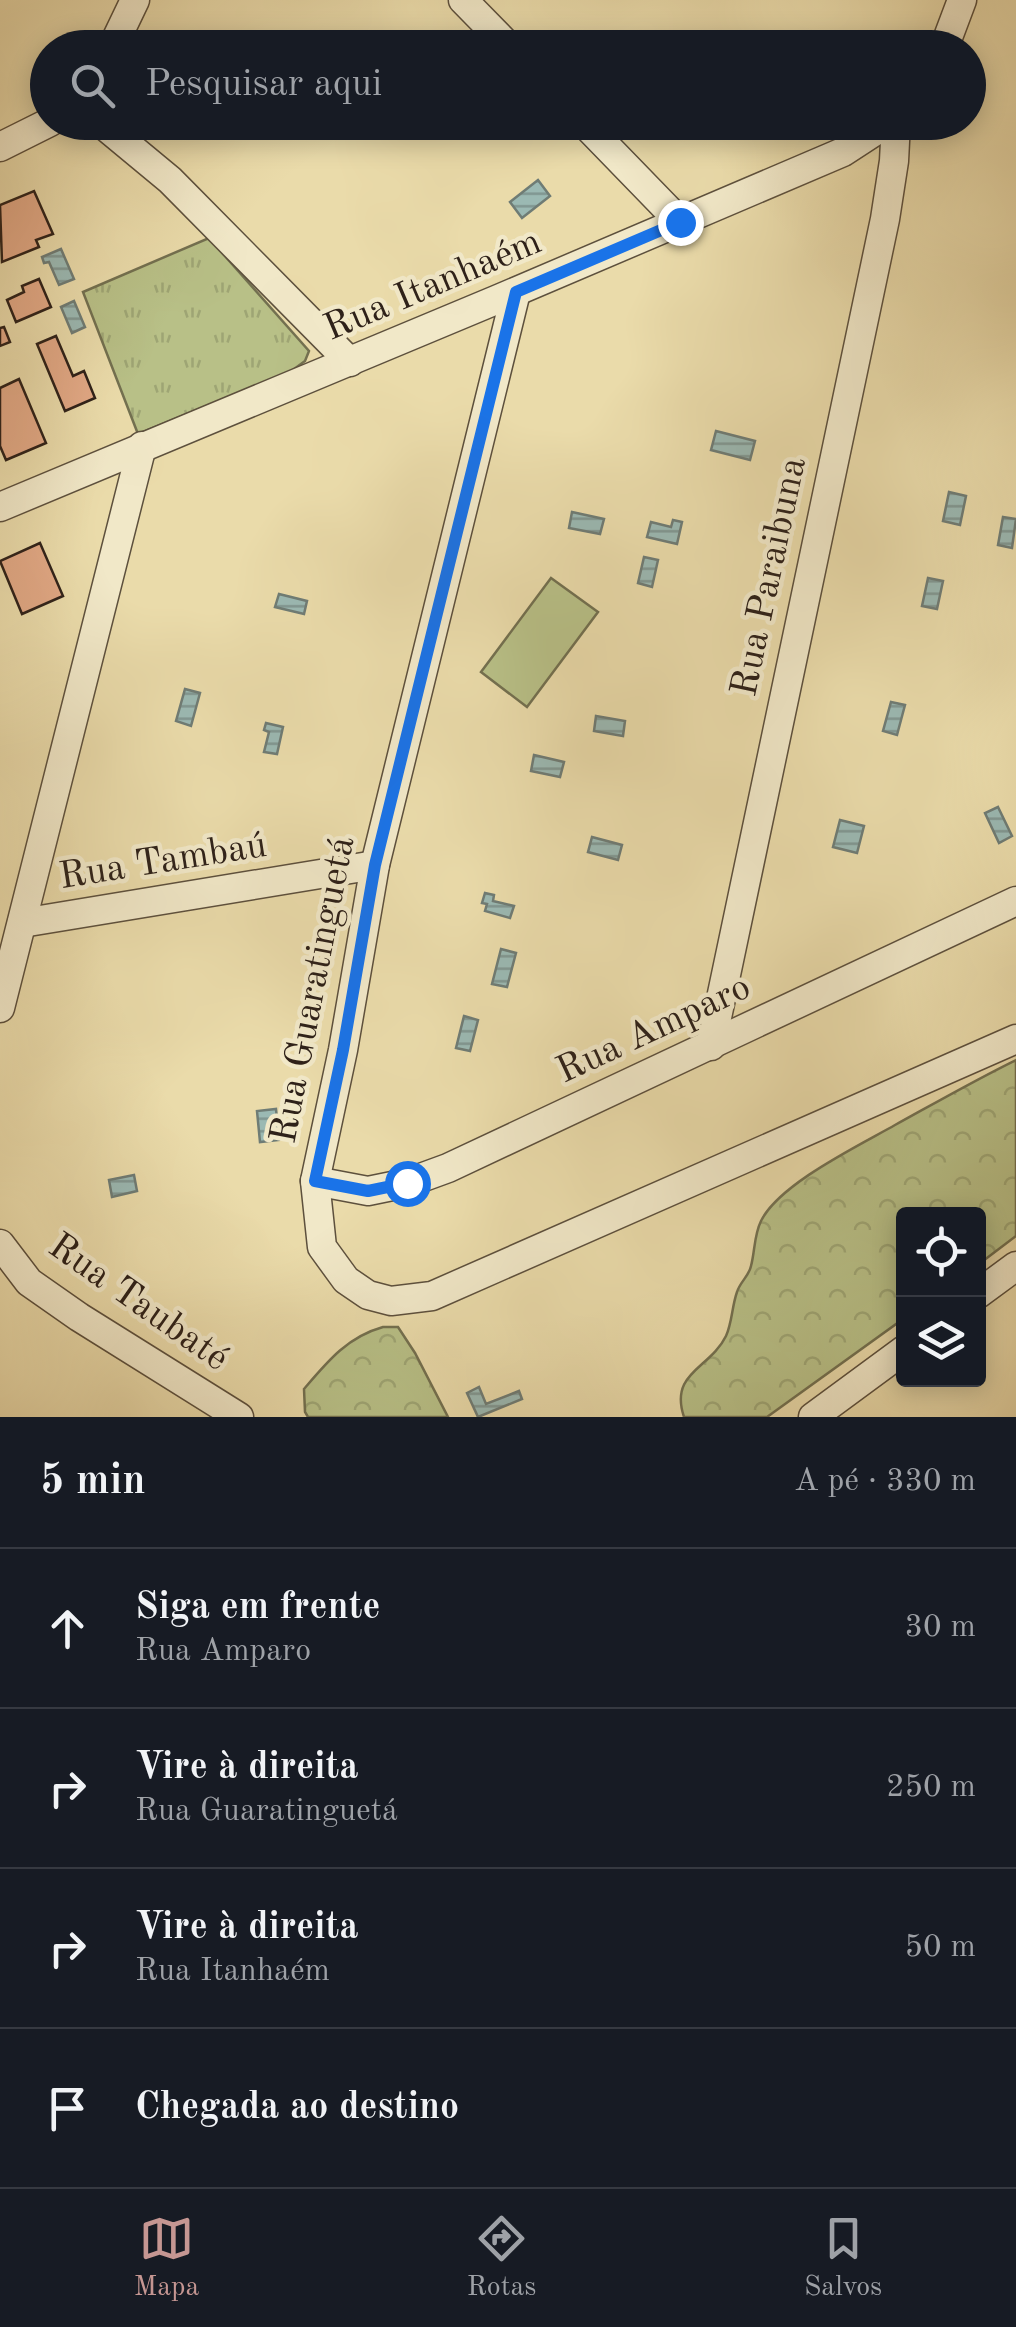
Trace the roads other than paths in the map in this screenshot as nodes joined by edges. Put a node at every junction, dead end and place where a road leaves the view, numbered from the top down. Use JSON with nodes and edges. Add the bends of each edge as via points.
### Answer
{"nodes":[{"id":1,"x":135,"y":0,"type":"edge"},
{"id":2,"x":463,"y":0,"type":"edge"},
{"id":3,"x":961,"y":0,"type":"edge"},
{"id":4,"x":121,"y":30,"type":"edge"},
{"id":5,"x":492,"y":30,"type":"edge"},
{"id":6,"x":950,"y":30,"type":"edge"},
{"id":7,"x":30,"y":132,"type":"edge"},
{"id":8,"x":122,"y":140,"type":"edge"},
{"id":9,"x":600,"y":140,"type":"edge"},
{"id":10,"x":863,"y":140,"type":"edge"},
{"id":11,"x":893,"y":140,"type":"edge"},
{"id":12,"x":0,"y":148,"type":"edge"},
{"id":13,"x":680,"y":222,"type":"junction"},
{"id":14,"x":516,"y":292,"type":"junction"},
{"id":15,"x":350,"y":362,"type":"junction"},
{"id":16,"x":142,"y":446,"type":"junction"},
{"id":17,"x":0,"y":507,"type":"edge"},
{"id":18,"x":375,"y":865,"type":"junction"},
{"id":19,"x":1016,"y":901,"type":"edge"},
{"id":20,"x":22,"y":923,"type":"junction"},
{"id":21,"x":5,"y":970,"type":"edge"},
{"id":22,"x":0,"y":1008,"type":"edge"},
{"id":23,"x":1016,"y":1038,"type":"edge"},
{"id":24,"x":710,"y":1046,"type":"junction"},
{"id":25,"x":315,"y":1181,"type":"junction"},
{"id":26,"x":0,"y":1244,"type":"edge"},
{"id":27,"x":1016,"y":1266,"type":"edge"},
{"id":28,"x":986,"y":1288,"type":"edge"},
{"id":29,"x":896,"y":1356,"type":"edge"},
{"id":30,"x":239,"y":1417,"type":"edge"},
{"id":31,"x":813,"y":1417,"type":"edge"}],
"edges":[{"from":1,"to":4,"type":"street"},
{"from":2,"to":5,"type":"street"},
{"from":3,"to":6,"type":"street"},
{"from":7,"to":12,"type":"street"},
{"from":8,"to":15,"type":"street"},
{"from":9,"to":13,"type":"street"},
{"from":10,"to":13,"type":"street","name":"Rua Itanhaém"},
{"from":11,"to":24,"type":"street","name":"Rua Paraibuna","via":[[885,219]]},
{"from":13,"to":14,"type":"street","name":"Rua Itanhaém"},
{"from":14,"to":15,"type":"street","name":"Rua Itanhaém"},
{"from":14,"to":18,"type":"street","name":"Rua Guaratinguetá"},
{"from":15,"to":16,"type":"street","name":"Rua Itanhaém"},
{"from":16,"to":17,"type":"street","name":"Rua Itanhaém"},
{"from":16,"to":20,"type":"street"},
{"from":18,"to":20,"type":"street","name":"Rua Tambaú"},
{"from":18,"to":25,"type":"street","name":"Rua Guaratinguetá"},
{"from":19,"to":24,"type":"street","name":"Rua Amparo"},
{"from":20,"to":21,"type":"street"},
{"from":21,"to":22,"type":"street"},
{"from":23,"to":25,"type":"street","name":"Rua Guaratinguetá","via":[[432,1296],[391,1302],[346,1280],[322,1247]]},
{"from":24,"to":25,"type":"street","name":"Rua Amparo","via":[[407,1183],[368,1191]]},
{"from":26,"to":30,"type":"street","name":"Rua Taubaté","via":[[28,1282]]},
{"from":27,"to":28,"type":"street"},
{"from":29,"to":31,"type":"street"}]}
